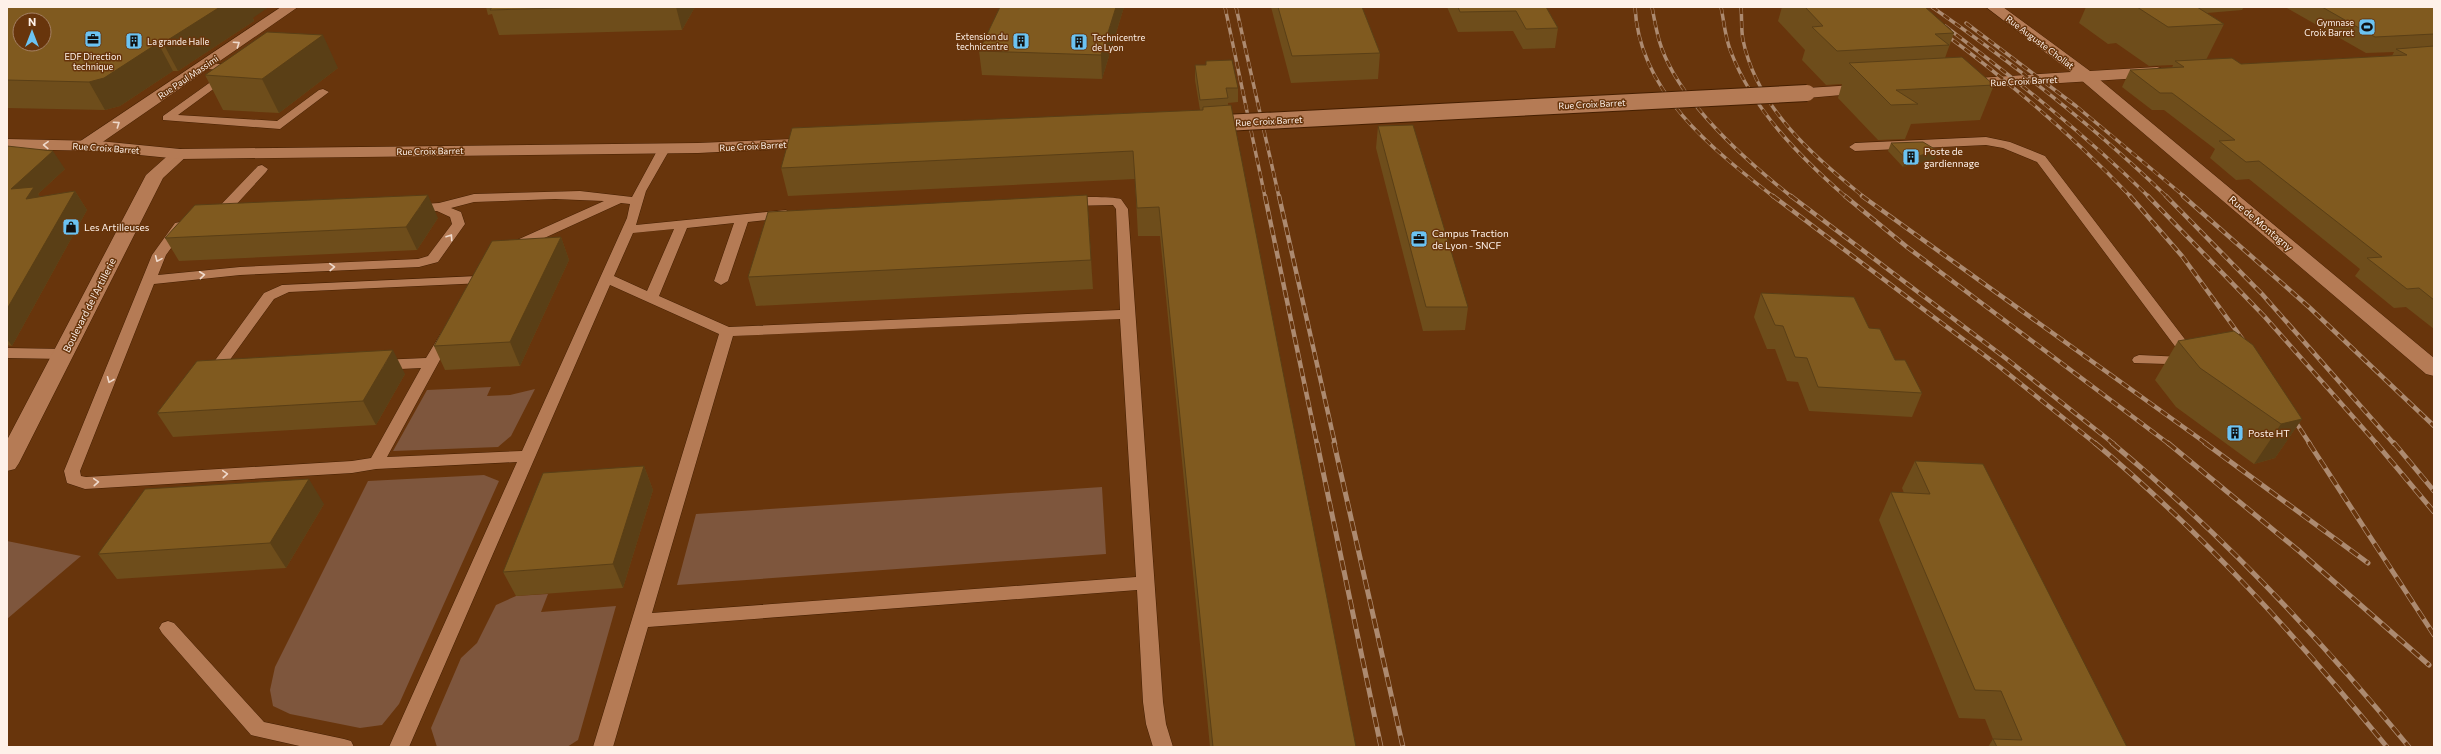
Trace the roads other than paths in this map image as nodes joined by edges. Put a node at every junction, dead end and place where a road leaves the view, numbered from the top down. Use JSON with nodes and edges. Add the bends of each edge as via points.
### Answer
{"nodes":[{"id":1,"x":291,"y":7,"type":"edge"},
{"id":2,"x":1993,"y":7,"type":"edge"},
{"id":3,"x":204,"y":66,"type":"junction"},
{"id":4,"x":2176,"y":71,"type":"edge"},
{"id":5,"x":2087,"y":77,"type":"junction"},
{"id":6,"x":1943,"y":85,"type":"edge"},
{"id":7,"x":1889,"y":88,"type":"edge"},
{"id":8,"x":323,"y":92,"type":"dead end"},
{"id":9,"x":1196,"y":125,"type":"edge"},
{"id":10,"x":831,"y":142,"type":"edge"},
{"id":11,"x":7,"y":144,"type":"edge"},
{"id":12,"x":85,"y":146,"type":"junction"},
{"id":13,"x":1855,"y":147,"type":"dead end"},
{"id":14,"x":664,"y":149,"type":"junction"},
{"id":15,"x":180,"y":154,"type":"junction"},
{"id":16,"x":262,"y":169,"type":"dead end"},
{"id":17,"x":618,"y":199,"type":"junction"},
{"id":18,"x":638,"y":201,"type":"junction"},
{"id":19,"x":1058,"y":203,"type":"edge"},
{"id":20,"x":439,"y":207,"type":"junction"},
{"id":21,"x":399,"y":209,"type":"edge"},
{"id":22,"x":798,"y":214,"type":"edge"},
{"id":23,"x":233,"y":216,"type":"edge"},
{"id":24,"x":217,"y":217,"type":"junction"},
{"id":25,"x":742,"y":219,"type":"junction"},
{"id":26,"x":682,"y":225,"type":"junction"},
{"id":27,"x":628,"y":230,"type":"junction"},
{"id":28,"x":499,"y":254,"type":"edge"},
{"id":29,"x":606,"y":278,"type":"junction"},
{"id":30,"x":150,"y":280,"type":"junction"},
{"id":31,"x":721,"y":281,"type":"dead end"},
{"id":32,"x":470,"y":294,"type":"edge"},
{"id":33,"x":651,"y":298,"type":"junction"},
{"id":34,"x":1127,"y":314,"type":"junction"},
{"id":35,"x":454,"y":321,"type":"edge"},
{"id":36,"x":727,"y":332,"type":"junction"},
{"id":37,"x":7,"y":353,"type":"edge"},
{"id":38,"x":64,"y":354,"type":"junction"},
{"id":39,"x":2139,"y":360,"type":"dead end"},
{"id":40,"x":2430,"y":362,"type":"edge"},
{"id":41,"x":431,"y":363,"type":"junction"},
{"id":42,"x":369,"y":366,"type":"edge"},
{"id":43,"x":238,"y":373,"type":"edge"},
{"id":44,"x":528,"y":456,"type":"junction"},
{"id":45,"x":7,"y":462,"type":"edge"},
{"id":46,"x":376,"y":463,"type":"junction"},
{"id":47,"x":1145,"y":583,"type":"junction"},
{"id":48,"x":640,"y":621,"type":"junction"},
{"id":49,"x":168,"y":628,"type":"dead end"},
{"id":50,"x":344,"y":747,"type":"edge"},
{"id":51,"x":399,"y":747,"type":"edge"},
{"id":52,"x":603,"y":747,"type":"edge"},
{"id":53,"x":1163,"y":747,"type":"edge"}],
"edges":[{"from":3,"to":1,"type":"street","name":"Rue Paul Massimi","one_way":true},
{"from":2,"to":5,"type":"street","name":"Rue Auguste Chollat"},
{"from":3,"to":8,"type":"lane","via":[[237,68],[167,118],[280,125]]},
{"from":12,"to":3,"type":"street","name":"Rue Paul Massimi","one_way":true},
{"from":4,"to":5,"type":"street","name":"Rue Croix Barret"},
{"from":5,"to":6,"type":"street","name":"Rue Croix Barret"},
{"from":5,"to":40,"type":"street","name":"Rue de Montagny"},
{"from":7,"to":9,"type":"street","name":"Rue Croix Barret","bridge":true},
{"from":10,"to":14,"type":"street","name":"Rue Croix Barret"},
{"from":12,"to":11,"type":"street","name":"Rue Croix Barret","one_way":true},
{"from":12,"to":15,"type":"street","name":"Rue Croix Barret"},
{"from":13,"to":39,"type":"lane","via":[[1986,141],[2024,150],[2041,159],[2195,362]]},
{"from":14,"to":15,"type":"street","name":"Rue Croix Barret"},
{"from":14,"to":18,"type":"lane","via":[[640,191]]},
{"from":15,"to":38,"type":"street","name":"Boulevard de l'Artillerie","via":[[155,175]]},
{"from":16,"to":24,"type":"lane"},
{"from":17,"to":18,"type":"lane"},
{"from":17,"to":20,"type":"lane","via":[[580,195],[474,198]]},
{"from":17,"to":28,"type":"lane"},
{"from":18,"to":27,"type":"lane"},
{"from":19,"to":34,"type":"lane","via":[[1117,202],[1122,209]]},
{"from":20,"to":21,"type":"lane"},
{"from":30,"to":20,"type":"lane","one_way":true,"via":[[240,271],[419,263],[433,259],[459,224],[456,215]]},
{"from":22,"to":25,"type":"lane"},
{"from":23,"to":24,"type":"lane"},
{"from":24,"to":30,"type":"lane","one_way":true,"via":[[186,218],[160,255]]},
{"from":25,"to":26,"type":"lane"},
{"from":25,"to":31,"type":"lane"},
{"from":26,"to":27,"type":"lane"},
{"from":26,"to":33,"type":"lane"},
{"from":27,"to":29,"type":"lane"},
{"from":29,"to":33,"type":"lane"},
{"from":29,"to":44,"type":"lane"},
{"from":30,"to":46,"type":"lane","one_way":true,"via":[[72,471],[73,479],[85,483],[352,467]]},
{"from":32,"to":43,"type":"lane","via":[[482,274],[287,288],[276,291],[269,296],[215,370],[223,374]]},
{"from":33,"to":36,"type":"lane"},
{"from":34,"to":36,"type":"lane"},
{"from":34,"to":47,"type":"lane"},
{"from":35,"to":41,"type":"lane"},
{"from":36,"to":48,"type":"lane"},
{"from":37,"to":38,"type":"lane"},
{"from":38,"to":45,"type":"street","name":"Boulevard de l'Artillerie"},
{"from":41,"to":42,"type":"lane"},
{"from":41,"to":46,"type":"lane"},
{"from":44,"to":46,"type":"lane"},
{"from":44,"to":51,"type":"lane"},
{"from":47,"to":48,"type":"lane"},
{"from":47,"to":53,"type":"lane","via":[[1154,709]]},
{"from":48,"to":52,"type":"lane"},
{"from":49,"to":50,"type":"lane","via":[[258,729]]}]}
